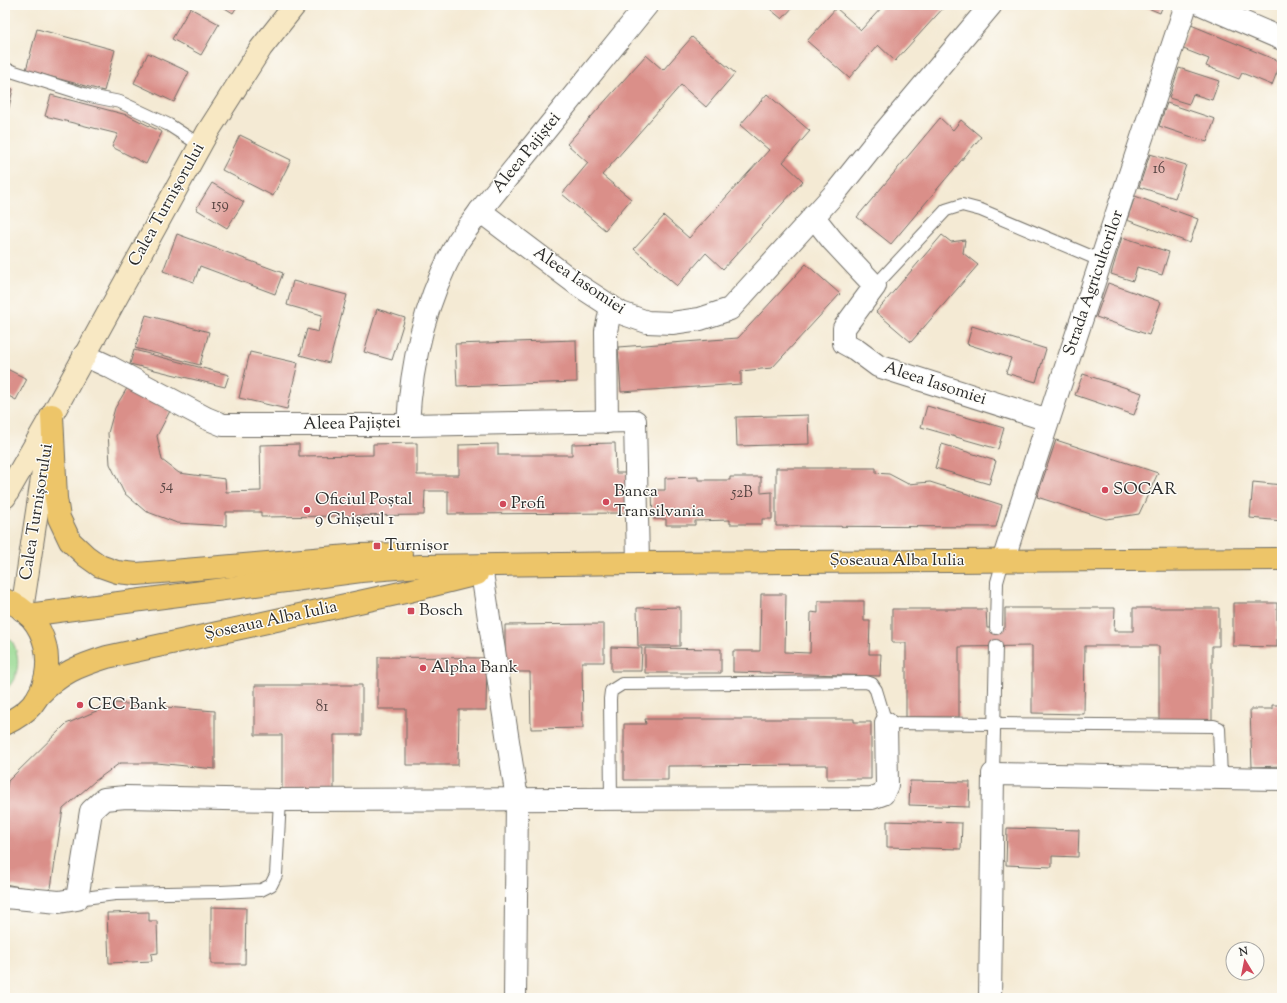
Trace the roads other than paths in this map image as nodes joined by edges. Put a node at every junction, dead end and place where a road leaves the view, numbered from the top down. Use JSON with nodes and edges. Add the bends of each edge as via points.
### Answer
{"nodes":[{"id":1,"x":295,"y":5,"type":"edge"},
{"id":2,"x":647,"y":5,"type":"edge"},
{"id":3,"x":991,"y":5,"type":"edge"},
{"id":4,"x":1186,"y":5,"type":"edge"},
{"id":5,"x":1203,"y":5,"type":"edge"},
{"id":6,"x":1282,"y":39,"type":"edge"},
{"id":7,"x":5,"y":69,"type":"edge"},
{"id":8,"x":200,"y":145,"type":"junction"},
{"id":9,"x":480,"y":210,"type":"junction"},
{"id":10,"x":813,"y":216,"type":"junction"},
{"id":11,"x":1102,"y":261,"type":"junction"},
{"id":12,"x":875,"y":286,"type":"junction"},
{"id":13,"x":611,"y":307,"type":"junction"},
{"id":14,"x":84,"y":355,"type":"junction"},
{"id":15,"x":52,"y":415,"type":"junction"},
{"id":16,"x":1048,"y":420,"type":"junction"},
{"id":17,"x":607,"y":422,"type":"junction"},
{"id":18,"x":408,"y":425,"type":"junction"},
{"id":19,"x":5,"y":497,"type":"edge"},
{"id":20,"x":1282,"y":559,"type":"edge"},
{"id":21,"x":1003,"y":561,"type":"junction"},
{"id":22,"x":638,"y":563,"type":"junction"},
{"id":23,"x":511,"y":565,"type":"junction"},
{"id":24,"x":482,"y":573,"type":"junction"},
{"id":25,"x":18,"y":608,"type":"edge"},
{"id":26,"x":996,"y":628,"type":"dead end"},
{"id":27,"x":996,"y":646,"type":"dead end"},
{"id":28,"x":39,"y":695,"type":"junction"},
{"id":29,"x":886,"y":723,"type":"junction"},
{"id":30,"x":993,"y":723,"type":"junction"},
{"id":31,"x":8,"y":724,"type":"edge"},
{"id":32,"x":993,"y":774,"type":"junction"},
{"id":33,"x":1221,"y":778,"type":"junction"},
{"id":34,"x":1282,"y":779,"type":"edge"},
{"id":35,"x":517,"y":799,"type":"junction"},
{"id":36,"x":611,"y":799,"type":"junction"},
{"id":37,"x":280,"y":800,"type":"junction"},
{"id":38,"x":5,"y":897,"type":"edge"},
{"id":39,"x":77,"y":899,"type":"junction"},
{"id":40,"x":515,"y":998,"type":"edge"},
{"id":41,"x":990,"y":998,"type":"edge"}],
"edges":[{"from":1,"to":8,"type":"street","name":"Calea Turnișorului","via":[[261,48]]},
{"from":2,"to":9,"type":"street","name":"Aleea Pajiștei"},
{"from":3,"to":10,"type":"street","name":"Aleea Iasomiei","via":[[836,192]]},
{"from":4,"to":11,"type":"street","name":"Strada Agricultorilor"},
{"from":5,"to":6,"type":"street"},
{"from":7,"to":8,"type":"lane","via":[[90,96],[120,102],[169,125]]},
{"from":8,"to":14,"type":"street","name":"Calea Turnișorului"},
{"from":9,"to":13,"type":"street","name":"Aleea Iasomiei"},
{"from":9,"to":18,"type":"street","name":"Aleea Pajiștei","via":[[458,242],[440,278],[424,321],[416,352]]},
{"from":10,"to":12,"type":"street"},
{"from":10,"to":13,"type":"street","name":"Aleea Iasomiei","via":[[730,310],[700,319],[647,322]]},
{"from":11,"to":12,"type":"lane","via":[[981,210],[962,205],[946,210]]},
{"from":11,"to":16,"type":"street","name":"Strada Agricultorilor"},
{"from":12,"to":16,"type":"street","name":"Aleea Iasomiei","via":[[844,328],[844,343],[878,366]]},
{"from":13,"to":17,"type":"street","via":[[606,331]]},
{"from":14,"to":15,"type":"street","name":"Calea Turnișorului"},
{"from":14,"to":18,"type":"street","name":"Aleea Pajiștei","via":[[223,425]]},
{"from":15,"to":19,"type":"street","name":"Calea Turnișorului"},
{"from":15,"to":23,"type":"main road","via":[[59,518],[70,541],[86,556],[100,566],[118,572],[137,574],[396,554],[449,556]]},
{"from":15,"to":25,"type":"street","name":"Calea Turnișorului"},
{"from":16,"to":21,"type":"street","name":"Strada Agricultorilor"},
{"from":17,"to":18,"type":"street"},
{"from":17,"to":22,"type":"street","via":[[635,421]]},
{"from":20,"to":21,"type":"main road","name":"Șoseaua Alba Iulia"},
{"from":21,"to":22,"type":"main road","name":"Șoseaua Alba Iulia"},
{"from":21,"to":26,"type":"lane","via":[[997,582]]},
{"from":22,"to":23,"type":"main road","name":"Șoseaua Alba Iulia"},
{"from":23,"to":24,"type":"main road","name":"Șoseaua Alba Iulia"},
{"from":23,"to":25,"type":"main road","name":"Șoseaua Alba Iulia","via":[[420,566],[361,571]]},
{"from":24,"to":28,"type":"main road","name":"Șoseaua Alba Iulia","via":[[107,657],[74,668]]},
{"from":24,"to":35,"type":"street"},
{"from":25,"to":28,"type":"main road","name":"Șoseaua Alba Iulia","via":[[37,626],[44,639],[48,667]]},
{"from":27,"to":30,"type":"lane"},
{"from":28,"to":31,"type":"main road","name":"Șoseaua Alba Iulia","via":[[23,714]]},
{"from":29,"to":30,"type":"lane"},
{"from":29,"to":36,"type":"street","via":[[887,785],[883,794],[872,798]]},
{"from":29,"to":36,"type":"lane","via":[[876,690],[872,684],[866,682],[622,684],[611,691],[610,699]]},
{"from":30,"to":32,"type":"lane"},
{"from":30,"to":33,"type":"lane","via":[[1214,726],[1219,728]]},
{"from":32,"to":33,"type":"street"},
{"from":32,"to":41,"type":"street"},
{"from":33,"to":34,"type":"street"},
{"from":35,"to":36,"type":"street"},
{"from":35,"to":37,"type":"street"},
{"from":35,"to":40,"type":"street"},
{"from":37,"to":39,"type":"lane","via":[[276,875],[271,885],[260,890],[115,894]]},
{"from":37,"to":39,"type":"street","via":[[126,797],[104,799],[91,811]]},
{"from":38,"to":39,"type":"street","via":[[59,902]]}]}
